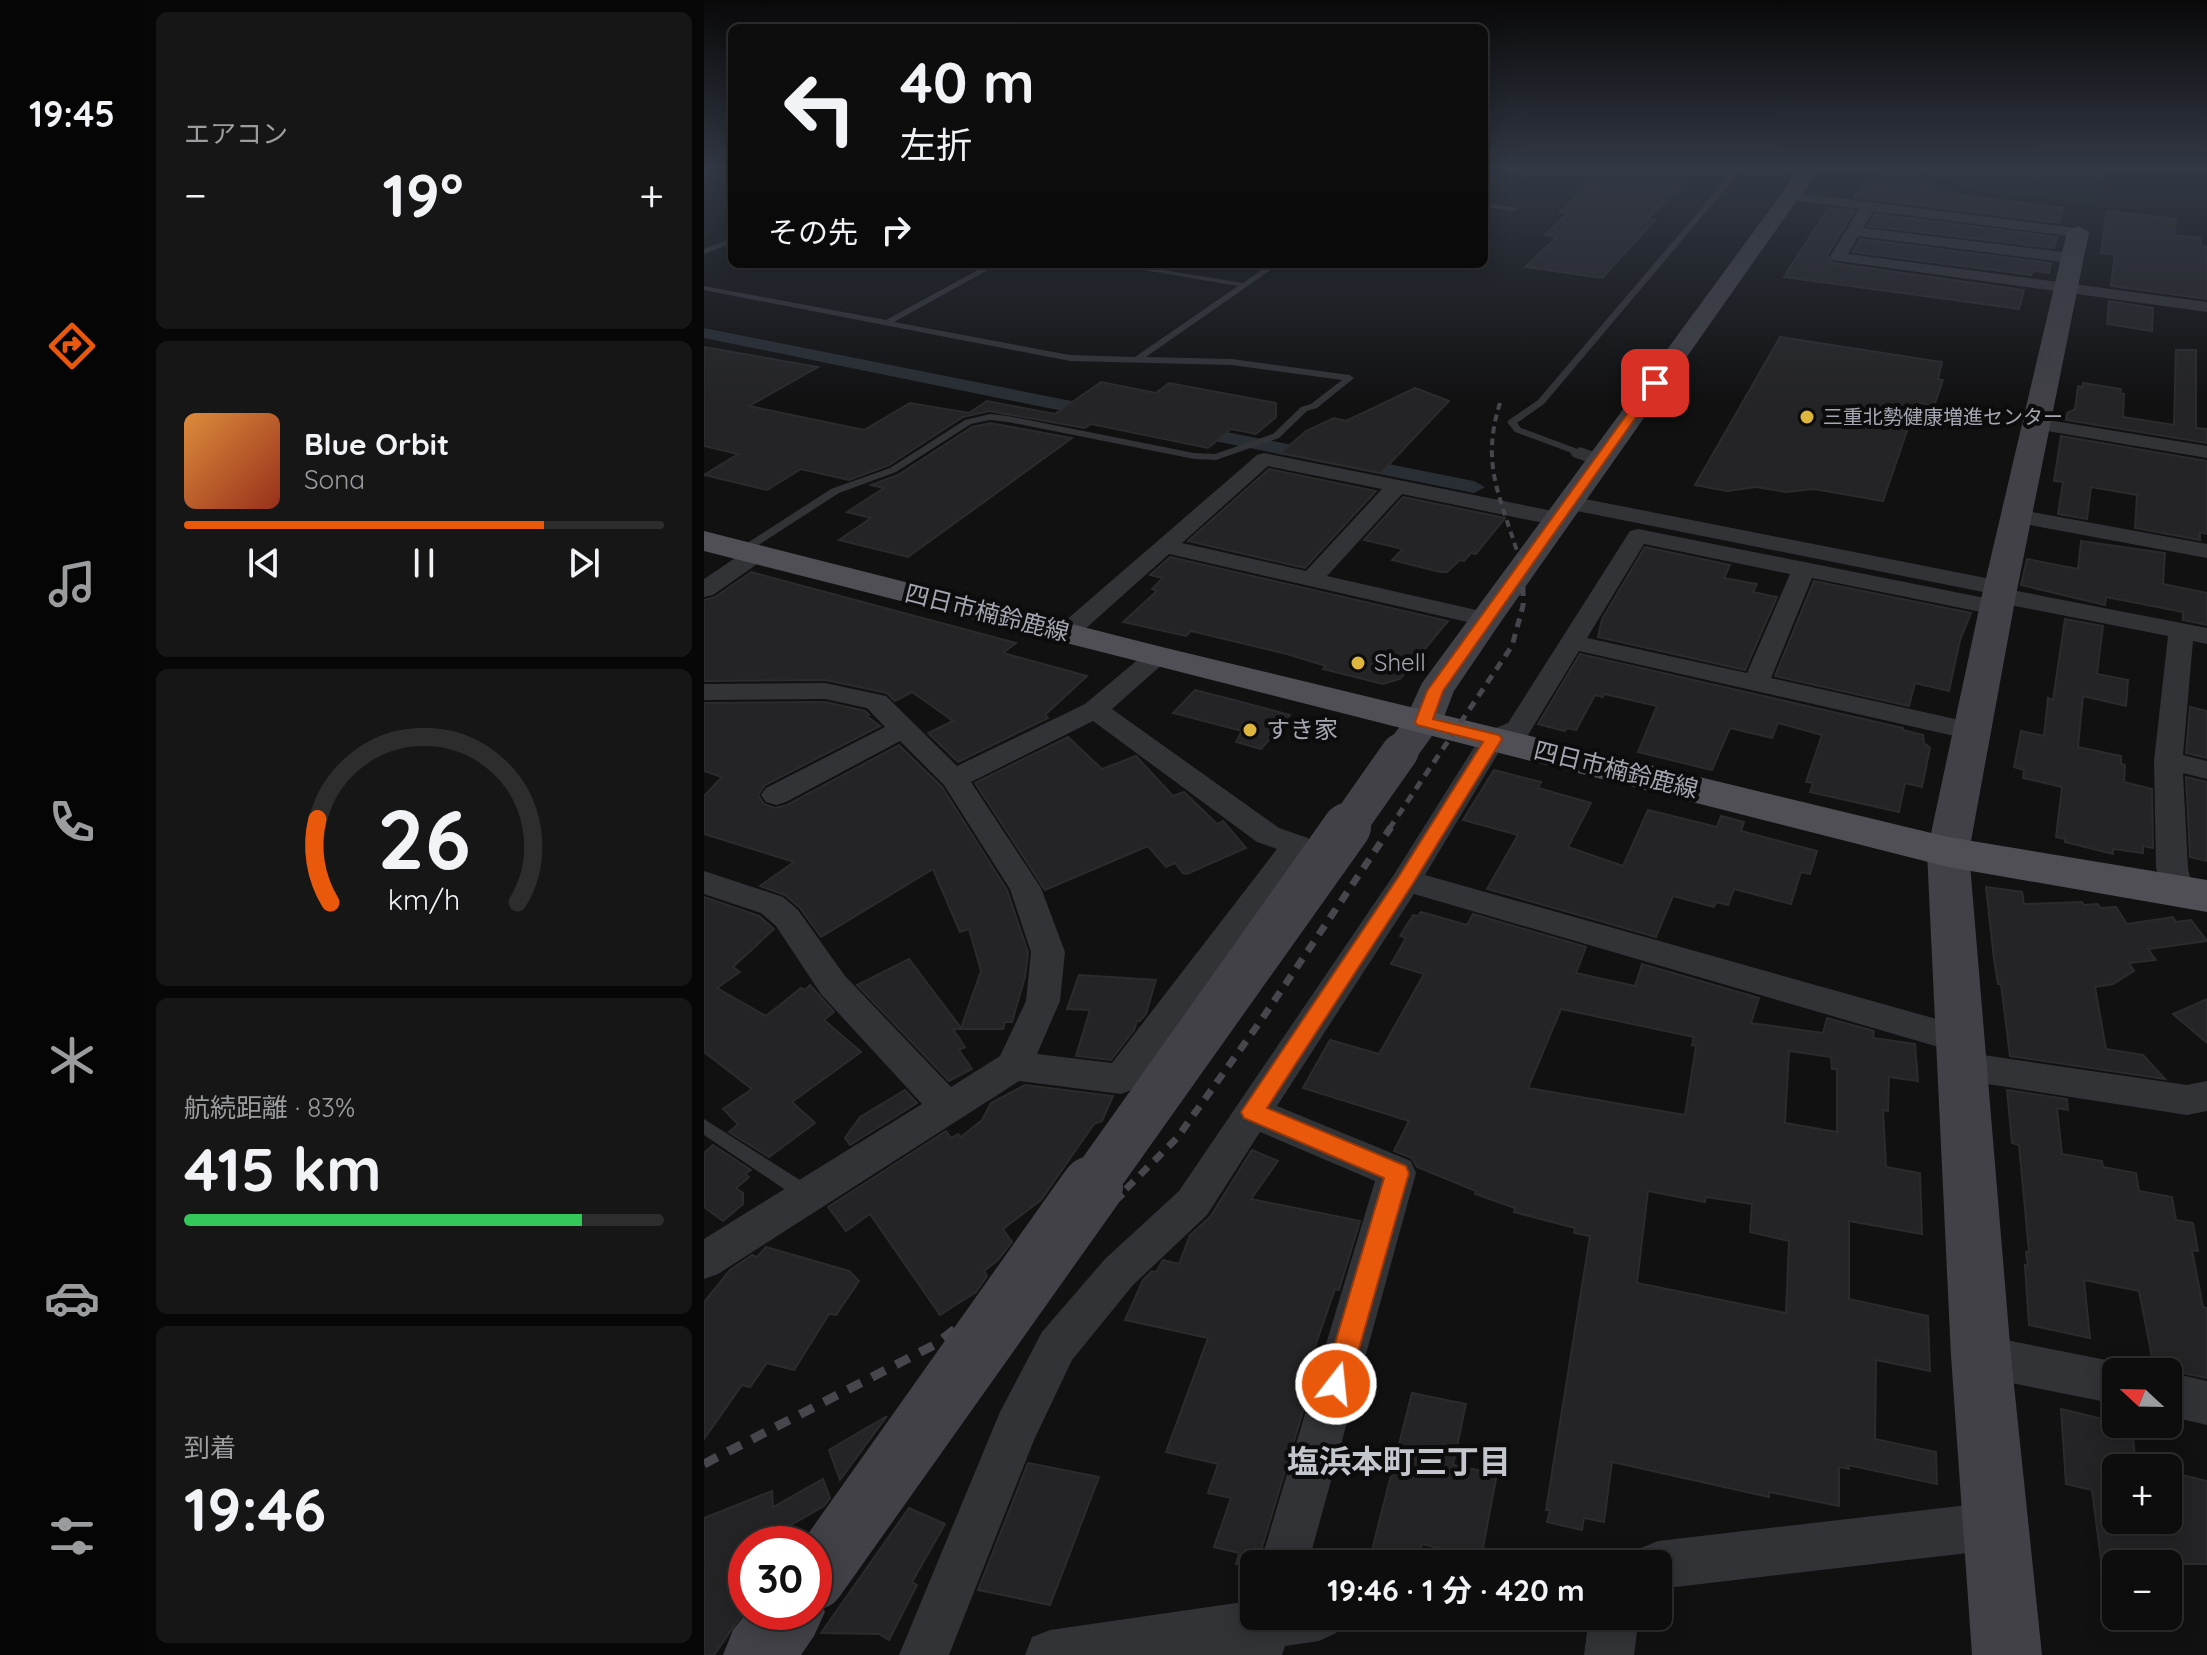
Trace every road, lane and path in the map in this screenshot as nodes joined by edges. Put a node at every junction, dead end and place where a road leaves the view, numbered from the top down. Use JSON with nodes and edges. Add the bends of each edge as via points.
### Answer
{"nodes":[{"id":1,"x":1672,"y":247,"type":"edge"},
{"id":2,"x":1751,"y":247,"type":"edge"},
{"id":3,"x":1844,"y":247,"type":"edge"},
{"id":4,"x":1984,"y":247,"type":"edge"},
{"id":5,"x":2074,"y":247,"type":"edge"},
{"id":6,"x":2071,"y":258,"type":"junction"},
{"id":7,"x":988,"y":268,"type":"edge"},
{"id":8,"x":1137,"y":268,"type":"edge"},
{"id":9,"x":1269,"y":268,"type":"edge"},
{"id":10,"x":1244,"y":285,"type":"junction"},
{"id":11,"x":704,"y":288,"type":"edge"},
{"id":12,"x":2065,"y":288,"type":"junction"},
{"id":13,"x":2207,"y":307,"type":"edge"},
{"id":14,"x":890,"y":321,"type":"junction"},
{"id":15,"x":1138,"y":359,"type":"junction"},
{"id":16,"x":2036,"y":424,"type":"junction"},
{"id":17,"x":2207,"y":452,"type":"edge"},
{"id":18,"x":1590,"y":457,"type":"junction"},
{"id":19,"x":1396,"y":487,"type":"junction"},
{"id":20,"x":1564,"y":511,"type":"junction"},
{"id":21,"x":2016,"y":516,"type":"junction"},
{"id":22,"x":1167,"y":547,"type":"junction"},
{"id":23,"x":734,"y":549,"type":"edge"},
{"id":24,"x":2207,"y":551,"type":"edge"},
{"id":25,"x":1804,"y":569,"type":"junction"},
{"id":26,"x":1310,"y":581,"type":"junction"},
{"id":27,"x":704,"y":590,"type":"edge"},
{"id":28,"x":1999,"y":597,"type":"junction"},
{"id":29,"x":1485,"y":619,"type":"junction"},
{"id":30,"x":1066,"y":633,"type":"junction"},
{"id":31,"x":2194,"y":633,"type":"edge"},
{"id":32,"x":1572,"y":642,"type":"junction"},
{"id":33,"x":1156,"y":657,"type":"junction"},
{"id":34,"x":1756,"y":683,"type":"junction"},
{"id":35,"x":704,"y":692,"type":"edge"},
{"id":36,"x":1095,"y":710,"type":"junction"},
{"id":37,"x":904,"y":728,"type":"junction"},
{"id":38,"x":1972,"y":731,"type":"junction"},
{"id":39,"x":1412,"y":737,"type":"junction"},
{"id":40,"x":1493,"y":739,"type":"junction"},
{"id":41,"x":2168,"y":761,"type":"junction"},
{"id":42,"x":2207,"y":770,"type":"edge"},
{"id":43,"x":954,"y":779,"type":"junction"},
{"id":44,"x":776,"y":795,"type":"dead end"},
{"id":45,"x":1948,"y":852,"type":"junction"},
{"id":46,"x":1406,"y":881,"type":"junction"},
{"id":47,"x":704,"y":882,"type":"edge"},
{"id":48,"x":2192,"y":894,"type":"edge"},
{"id":49,"x":1961,"y":1052,"type":"junction"},
{"id":50,"x":1014,"y":1066,"type":"junction"},
{"id":51,"x":2207,"y":1096,"type":"edge"},
{"id":52,"x":948,"y":1108,"type":"junction"},
{"id":53,"x":1252,"y":1112,"type":"junction"},
{"id":54,"x":704,"y":1126,"type":"edge"},
{"id":55,"x":808,"y":1196,"type":"junction"},
{"id":56,"x":704,"y":1261,"type":"edge"},
{"id":57,"x":1981,"y":1356,"type":"junction"},
{"id":58,"x":2102,"y":1380,"type":"edge"},
{"id":59,"x":2182,"y":1397,"type":"edge"},
{"id":60,"x":2207,"y":1403,"type":"edge"},
{"id":61,"x":1994,"y":1526,"type":"junction"},
{"id":62,"x":1288,"y":1550,"type":"edge"},
{"id":63,"x":832,"y":1554,"type":"edge"},
{"id":64,"x":1672,"y":1563,"type":"edge"},
{"id":65,"x":777,"y":1630,"type":"edge"},
{"id":66,"x":1612,"y":1630,"type":"edge"},
{"id":67,"x":1264,"y":1632,"type":"edge"},
{"id":68,"x":758,"y":1655,"type":"edge"},
{"id":69,"x":924,"y":1655,"type":"edge"},
{"id":70,"x":1050,"y":1655,"type":"edge"},
{"id":71,"x":1609,"y":1655,"type":"edge"},
{"id":72,"x":2007,"y":1655,"type":"edge"}],
"edges":[{"from":1,"to":18,"type":"lane","via":[[1541,402],[1512,422],[1518,430]]},
{"from":2,"to":18,"type":"street"},
{"from":3,"to":12,"type":"street","via":[[1838,257]]},
{"from":4,"to":6,"type":"street"},
{"from":5,"to":6,"type":"street"},
{"from":6,"to":12,"type":"street"},
{"from":7,"to":14,"type":"lane"},
{"from":8,"to":10,"type":"lane"},
{"from":9,"to":10,"type":"lane"},
{"from":10,"to":15,"type":"lane"},
{"from":11,"to":14,"type":"lane"},
{"from":12,"to":13,"type":"street"},
{"from":12,"to":16,"type":"street"},
{"from":14,"to":15,"type":"lane","via":[[1070,358]]},
{"from":15,"to":23,"type":"lane","via":[[1232,362],[1350,378],[1276,436],[1206,458],[1008,419],[968,422],[893,470],[835,491]]},
{"from":16,"to":17,"type":"street"},
{"from":16,"to":21,"type":"street"},
{"from":18,"to":20,"type":"street"},
{"from":19,"to":20,"type":"street"},
{"from":19,"to":22,"type":"street","via":[[1264,459]]},
{"from":19,"to":26,"type":"street"},
{"from":20,"to":28,"type":"street"},
{"from":20,"to":29,"type":"street"},
{"from":21,"to":24,"type":"street"},
{"from":21,"to":28,"type":"street"},
{"from":22,"to":26,"type":"street"},
{"from":22,"to":30,"type":"street"},
{"from":23,"to":27,"type":"street"},
{"from":23,"to":30,"type":"main road","name":"四日市楠鈴鹿線"},
{"from":25,"to":28,"type":"street"},
{"from":25,"to":32,"type":"street","via":[[1638,536]]},
{"from":25,"to":34,"type":"street"},
{"from":26,"to":29,"type":"street"},
{"from":28,"to":31,"type":"street"},
{"from":28,"to":38,"type":"street"},
{"from":29,"to":39,"type":"street","via":[[1435,691]]},
{"from":30,"to":33,"type":"main road","name":"四日市楠鈴鹿線"},
{"from":31,"to":41,"type":"street"},
{"from":32,"to":34,"type":"street"},
{"from":32,"to":40,"type":"street","via":[[1518,729]]},
{"from":33,"to":36,"type":"street"},
{"from":33,"to":39,"type":"main road","name":"四日市楠鈴鹿線"},
{"from":34,"to":38,"type":"street"},
{"from":35,"to":37,"type":"street","via":[[825,691],[876,702]]},
{"from":36,"to":43,"type":"street"},
{"from":36,"to":50,"type":"street","via":[[1268,835],[1297,845],[1121,1079]]},
{"from":37,"to":43,"type":"street"},
{"from":37,"to":44,"type":"street"},
{"from":38,"to":45,"type":"street"},
{"from":39,"to":40,"type":"main road","name":"四日市楠鈴鹿線"},
{"from":39,"to":63,"type":"street","bridge":true},
{"from":40,"to":45,"type":"main road","name":"四日市楠鈴鹿線"},
{"from":40,"to":46,"type":"street"},
{"from":41,"to":42,"type":"street"},
{"from":41,"to":48,"type":"street","via":[[2172,868]]},
{"from":43,"to":50,"type":"street","via":[[1025,888],[1048,952],[1043,1001]]},
{"from":45,"to":48,"type":"main road","name":"四日市楠鈴鹿線"},
{"from":45,"to":49,"type":"street"},
{"from":46,"to":49,"type":"street"},
{"from":46,"to":53,"type":"street"},
{"from":47,"to":52,"type":"street","via":[[772,905],[787,918],[833,985]]},
{"from":49,"to":51,"type":"street","via":[[2187,1100]]},
{"from":49,"to":57,"type":"street"},
{"from":50,"to":52,"type":"street"},
{"from":52,"to":55,"type":"street"},
{"from":53,"to":62,"type":"street","via":[[1397,1173]]},
{"from":53,"to":69,"type":"street","via":[[1193,1203],[1119,1272],[1057,1346],[1016,1428]]},
{"from":54,"to":55,"type":"lane"},
{"from":55,"to":56,"type":"street"},
{"from":57,"to":58,"type":"street"},
{"from":57,"to":61,"type":"street"},
{"from":59,"to":60,"type":"street"},
{"from":61,"to":64,"type":"street"},
{"from":61,"to":72,"type":"street"},
{"from":65,"to":68,"type":"street"},
{"from":66,"to":71,"type":"street"},
{"from":67,"to":70,"type":"street"}]}
